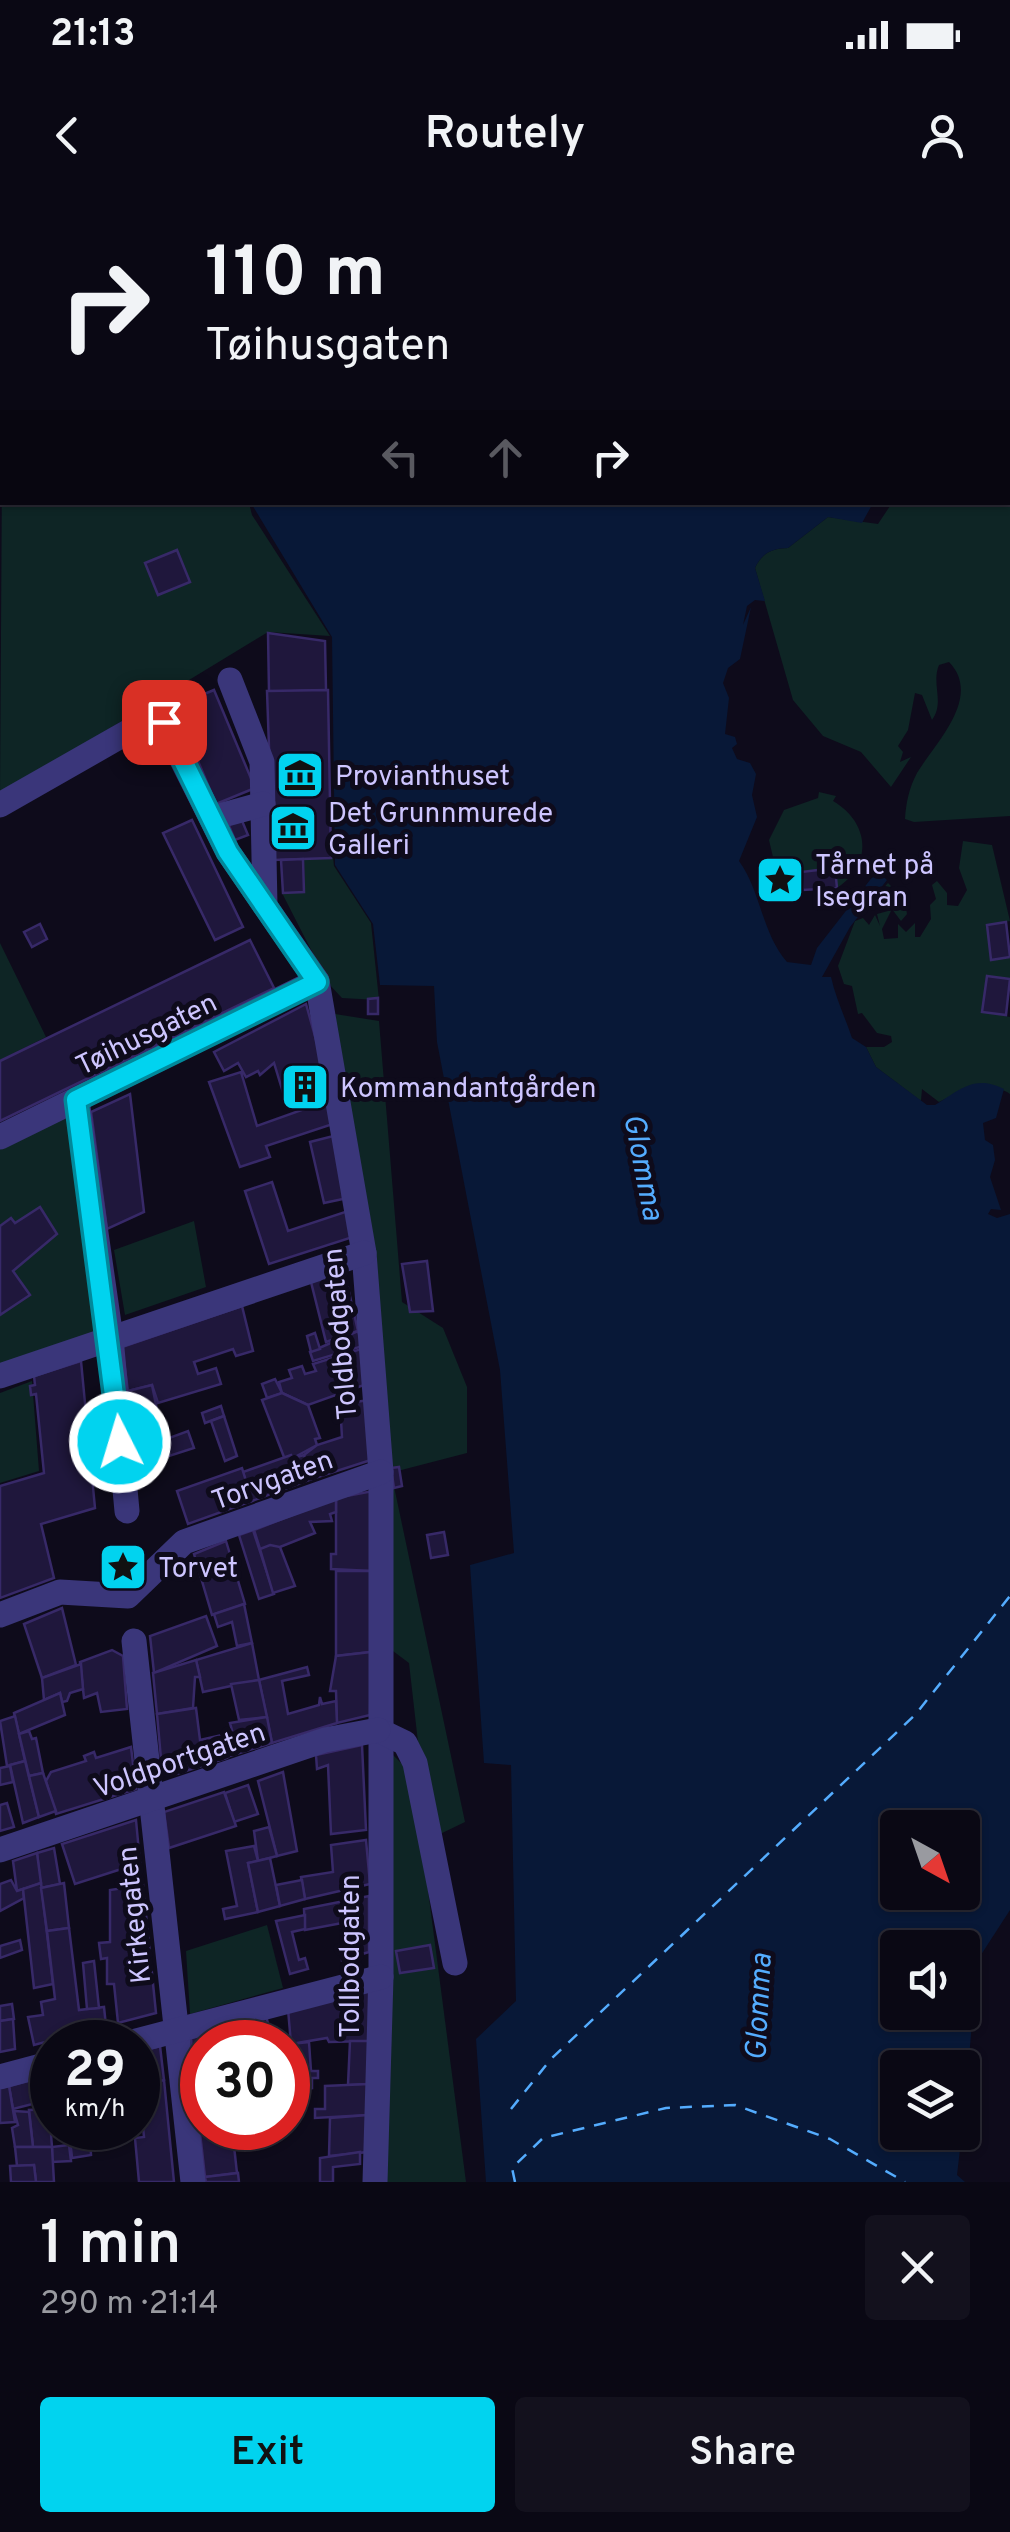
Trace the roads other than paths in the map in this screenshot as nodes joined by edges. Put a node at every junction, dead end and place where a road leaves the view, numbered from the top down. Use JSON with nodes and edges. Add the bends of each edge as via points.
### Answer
{"nodes":[{"id":1,"x":230,"y":680,"type":"dead end"},
{"id":2,"x":263,"y":804,"type":"junction"},
{"id":3,"x":0,"y":805,"type":"edge"},
{"id":4,"x":212,"y":818,"type":"junction"},
{"id":5,"x":265,"y":905,"type":"junction"},
{"id":6,"x":317,"y":982,"type":"junction"},
{"id":7,"x":76,"y":1100,"type":"junction"},
{"id":8,"x":0,"y":1137,"type":"edge"},
{"id":9,"x":364,"y":1253,"type":"junction"},
{"id":10,"x":110,"y":1338,"type":"junction"},
{"id":11,"x":0,"y":1376,"type":"edge"},
{"id":12,"x":381,"y":1472,"type":"junction"},
{"id":13,"x":127,"y":1511,"type":"dead end"},
{"id":14,"x":0,"y":1614,"type":"edge"},
{"id":15,"x":134,"y":1641,"type":"dead end"},
{"id":16,"x":378,"y":1730,"type":"junction"},
{"id":17,"x":150,"y":1800,"type":"junction"},
{"id":18,"x":0,"y":1850,"type":"edge"},
{"id":19,"x":455,"y":1963,"type":"dead end"},
{"id":20,"x":382,"y":1977,"type":"junction"},
{"id":21,"x":176,"y":2031,"type":"junction"},
{"id":22,"x":160,"y":2035,"type":"edge"},
{"id":23,"x":30,"y":2069,"type":"edge"},
{"id":24,"x":0,"y":2077,"type":"edge"},
{"id":25,"x":193,"y":2182,"type":"edge"},
{"id":26,"x":375,"y":2182,"type":"edge"}],
"edges":[{"from":1,"to":2,"type":"street","via":[[262,762]]},
{"from":2,"to":4,"type":"street"},
{"from":2,"to":5,"type":"street"},
{"from":3,"to":4,"type":"street","name":"Toldbodgaten","via":[[140,726],[164,722]]},
{"from":4,"to":5,"type":"street","name":"Toldbodgaten"},
{"from":5,"to":6,"type":"street","name":"Toldbodgaten"},
{"from":6,"to":7,"type":"street","name":"Tøihusgaten"},
{"from":6,"to":9,"type":"street","name":"Toldbodgaten"},
{"from":7,"to":8,"type":"street","name":"Tøihusgaten"},
{"from":7,"to":10,"type":"street"},
{"from":9,"to":10,"type":"street"},
{"from":9,"to":12,"type":"street","name":"Toldbodgaten"},
{"from":10,"to":11,"type":"street"},
{"from":10,"to":13,"type":"street"},
{"from":12,"to":14,"type":"street","name":"Torvgaten","via":[[184,1542],[128,1596],[60,1592]]},
{"from":12,"to":16,"type":"street","name":"Toldbodgaten"},
{"from":15,"to":17,"type":"street","name":"Kirkegaten"},
{"from":16,"to":17,"type":"street","name":"Voldportgaten","via":[[325,1740]]},
{"from":16,"to":19,"type":"street","via":[[405,1743],[414,1763]]},
{"from":16,"to":20,"type":"street","name":"Tollbodgaten"},
{"from":17,"to":18,"type":"street","name":"Voldportgaten"},
{"from":17,"to":21,"type":"street","name":"Kirkegaten"},
{"from":20,"to":21,"type":"street"},
{"from":20,"to":26,"type":"street","name":"Tollbodgaten"},
{"from":21,"to":22,"type":"street"},
{"from":21,"to":25,"type":"street","name":"Kirkegaten"},
{"from":23,"to":24,"type":"street"}]}
